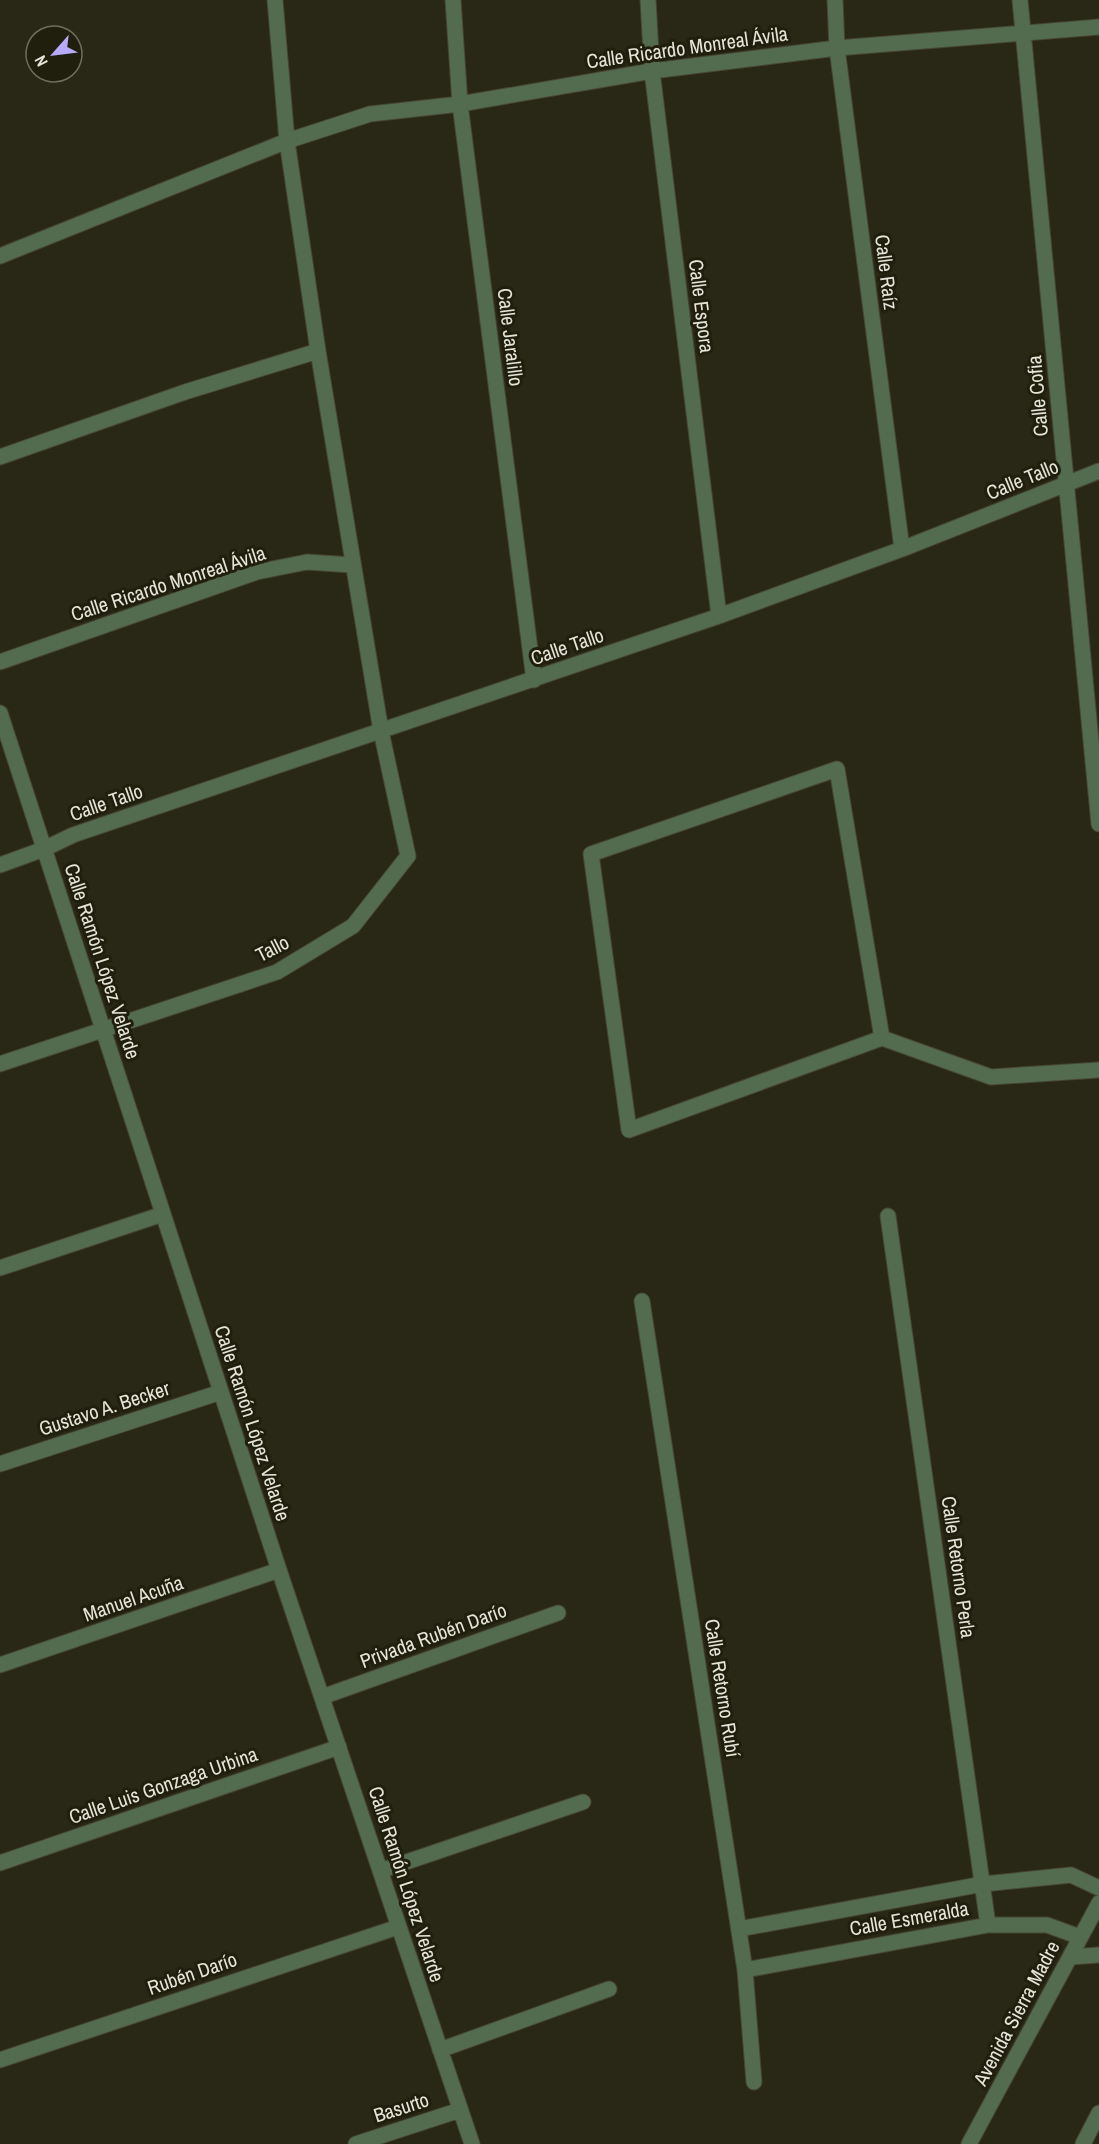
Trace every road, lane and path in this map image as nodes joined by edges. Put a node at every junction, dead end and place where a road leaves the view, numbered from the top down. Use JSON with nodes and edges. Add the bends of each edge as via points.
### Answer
{"nodes":[{"id":1,"x":275,"y":0,"type":"edge"},
{"id":2,"x":453,"y":0,"type":"edge"},
{"id":3,"x":648,"y":0,"type":"edge"},
{"id":4,"x":835,"y":0,"type":"edge"},
{"id":5,"x":1020,"y":0,"type":"edge"},
{"id":6,"x":1099,"y":27,"type":"edge"},
{"id":7,"x":1023,"y":33,"type":"junction"},
{"id":8,"x":837,"y":48,"type":"junction"},
{"id":9,"x":652,"y":71,"type":"junction"},
{"id":10,"x":460,"y":104,"type":"junction"},
{"id":11,"x":287,"y":141,"type":"junction"},
{"id":12,"x":0,"y":256,"type":"edge"},
{"id":13,"x":318,"y":351,"type":"junction"},
{"id":14,"x":0,"y":457,"type":"edge"},
{"id":15,"x":1099,"y":471,"type":"edge"},
{"id":16,"x":1066,"y":485,"type":"junction"},
{"id":17,"x":902,"y":549,"type":"junction"},
{"id":18,"x":352,"y":565,"type":"junction"},
{"id":19,"x":719,"y":616,"type":"junction"},
{"id":20,"x":0,"y":662,"type":"edge"},
{"id":21,"x":534,"y":680,"type":"junction"},
{"id":22,"x":0,"y":713,"type":"edge"},
{"id":23,"x":381,"y":731,"type":"junction"},
{"id":24,"x":1099,"y":824,"type":"edge"},
{"id":25,"x":44,"y":849,"type":"junction"},
{"id":26,"x":0,"y":865,"type":"edge"},
{"id":27,"x":104,"y":1029,"type":"junction"},
{"id":28,"x":882,"y":1038,"type":"junction"},
{"id":29,"x":0,"y":1064,"type":"edge"},
{"id":30,"x":1099,"y":1070,"type":"edge"},
{"id":31,"x":163,"y":1214,"type":"junction"},
{"id":32,"x":888,"y":1215,"type":"dead end"},
{"id":33,"x":0,"y":1268,"type":"edge"},
{"id":34,"x":642,"y":1301,"type":"dead end"},
{"id":35,"x":221,"y":1392,"type":"junction"},
{"id":36,"x":0,"y":1464,"type":"edge"},
{"id":37,"x":279,"y":1570,"type":"junction"},
{"id":38,"x":558,"y":1613,"type":"dead end"},
{"id":39,"x":0,"y":1665,"type":"edge"},
{"id":40,"x":322,"y":1697,"type":"junction"},
{"id":41,"x":339,"y":1747,"type":"junction"},
{"id":42,"x":583,"y":1802,"type":"dead end"},
{"id":43,"x":0,"y":1863,"type":"edge"},
{"id":44,"x":380,"y":1871,"type":"junction"},
{"id":45,"x":983,"y":1884,"type":"junction"},
{"id":46,"x":1099,"y":1888,"type":"edge"},
{"id":47,"x":1099,"y":1903,"type":"edge"},
{"id":48,"x":988,"y":1925,"type":"junction"},
{"id":49,"x":398,"y":1927,"type":"junction"},
{"id":50,"x":739,"y":1929,"type":"junction"},
{"id":51,"x":1080,"y":1937,"type":"junction"},
{"id":52,"x":1099,"y":1954,"type":"edge"},
{"id":53,"x":1070,"y":1957,"type":"junction"},
{"id":54,"x":745,"y":1970,"type":"junction"},
{"id":55,"x":609,"y":1989,"type":"dead end"},
{"id":56,"x":440,"y":2050,"type":"junction"},
{"id":57,"x":0,"y":2060,"type":"edge"},
{"id":58,"x":754,"y":2082,"type":"dead end"},
{"id":59,"x":460,"y":2110,"type":"junction"},
{"id":60,"x":1099,"y":2113,"type":"edge"},
{"id":61,"x":356,"y":2144,"type":"edge"},
{"id":62,"x":472,"y":2144,"type":"edge"},
{"id":63,"x":969,"y":2144,"type":"edge"},
{"id":64,"x":1083,"y":2144,"type":"edge"}],
"edges":[{"from":1,"to":11,"type":"street"},
{"from":2,"to":10,"type":"street","name":"Calle Jaralillo"},
{"from":3,"to":9,"type":"street","name":"Calle Espora"},
{"from":4,"to":8,"type":"street","name":"Calle Raíz"},
{"from":5,"to":7,"type":"street","name":"Calle Cofia"},
{"from":6,"to":7,"type":"street","name":"Calle Ricardo Monreal Ávila"},
{"from":7,"to":8,"type":"street","name":"Calle Ricardo Monreal Ávila"},
{"from":7,"to":16,"type":"street","name":"Calle Cofia"},
{"from":8,"to":9,"type":"street","name":"Calle Ricardo Monreal Ávila"},
{"from":8,"to":17,"type":"street","name":"Calle Raíz"},
{"from":9,"to":10,"type":"street","name":"Calle Ricardo Monreal Ávila"},
{"from":9,"to":19,"type":"street","name":"Calle Espora"},
{"from":10,"to":11,"type":"street","name":"Calle Ricardo Monreal Ávila","via":[[370,114]]},
{"from":10,"to":21,"type":"street","name":"Calle Jaralillo"},
{"from":11,"to":12,"type":"street","name":"Calle Ricardo Monreal Ávila"},
{"from":11,"to":13,"type":"street"},
{"from":13,"to":14,"type":"street","via":[[185,392]]},
{"from":13,"to":18,"type":"street"},
{"from":15,"to":16,"type":"street","name":"Calle Tallo"},
{"from":16,"to":17,"type":"street","name":"Calle Tallo"},
{"from":16,"to":24,"type":"street","name":"Calle Cofia"},
{"from":17,"to":19,"type":"street","name":"Calle Tallo"},
{"from":18,"to":20,"type":"street","name":"Calle Ricardo Monreal Ávila","via":[[307,562],[257,572]]},
{"from":18,"to":23,"type":"street"},
{"from":19,"to":21,"type":"street","name":"Calle Tallo"},
{"from":21,"to":23,"type":"street","name":"Calle Tallo"},
{"from":22,"to":25,"type":"street","name":"Calle Ramón López Velarde"},
{"from":23,"to":25,"type":"street","name":"Calle Tallo","via":[[73,835]]},
{"from":23,"to":27,"type":"street","name":"Tallo","via":[[408,856],[353,926],[277,972]]},
{"from":25,"to":26,"type":"street"},
{"from":25,"to":27,"type":"street","name":"Calle Ramón López Velarde"},
{"from":27,"to":29,"type":"street","name":"Tallo"},
{"from":27,"to":31,"type":"street","name":"Calle Ramón López Velarde"},
{"from":28,"to":28,"type":"street","via":[[630,1130],[591,854],[837,770]]},
{"from":28,"to":30,"type":"street","via":[[992,1077]]},
{"from":31,"to":33,"type":"street"},
{"from":31,"to":35,"type":"street","name":"Calle Ramón López Velarde"},
{"from":32,"to":45,"type":"street","name":"Calle Retorno Perla"},
{"from":34,"to":50,"type":"street","name":"Calle Retorno Rubí"},
{"from":35,"to":36,"type":"street","name":"Gustavo A. Becker"},
{"from":35,"to":37,"type":"street","name":"Calle Ramón López Velarde"},
{"from":37,"to":39,"type":"street","name":"Manuel Acuña"},
{"from":37,"to":40,"type":"street","name":"Calle Ramón López Velarde"},
{"from":38,"to":40,"type":"street","name":"Privada Rubén Darío"},
{"from":40,"to":41,"type":"street","name":"Calle Ramón López Velarde"},
{"from":41,"to":43,"type":"street","name":"Calle Luis Gonzaga Urbina"},
{"from":41,"to":44,"type":"street","name":"Calle Ramón López Velarde"},
{"from":42,"to":44,"type":"street"},
{"from":44,"to":49,"type":"street","name":"Calle Ramón López Velarde"},
{"from":45,"to":46,"type":"street","via":[[1071,1875]]},
{"from":45,"to":48,"type":"street","name":"Calle Retorno Perla"},
{"from":45,"to":50,"type":"street"},
{"from":47,"to":51,"type":"street","name":"Avenida Sierra Madre"},
{"from":48,"to":51,"type":"street","name":"Calle Esmeralda","via":[[1047,1925]]},
{"from":48,"to":54,"type":"street","name":"Calle Esmeralda"},
{"from":49,"to":56,"type":"street","name":"Calle Ramón López Velarde"},
{"from":49,"to":57,"type":"street","name":"Rubén Darío"},
{"from":50,"to":54,"type":"street","name":"Calle Retorno Rubí"},
{"from":51,"to":53,"type":"street","name":"Avenida Sierra Madre"},
{"from":52,"to":53,"type":"street"},
{"from":53,"to":63,"type":"street","name":"Avenida Sierra Madre"},
{"from":54,"to":58,"type":"street","name":"Calle Retorno Rubí"},
{"from":55,"to":56,"type":"street"},
{"from":56,"to":59,"type":"street","name":"Calle Ramón López Velarde"},
{"from":59,"to":61,"type":"street","name":"Basurto"},
{"from":59,"to":62,"type":"street","name":"Calle Ramón López Velarde"},
{"from":60,"to":64,"type":"street"}]}
